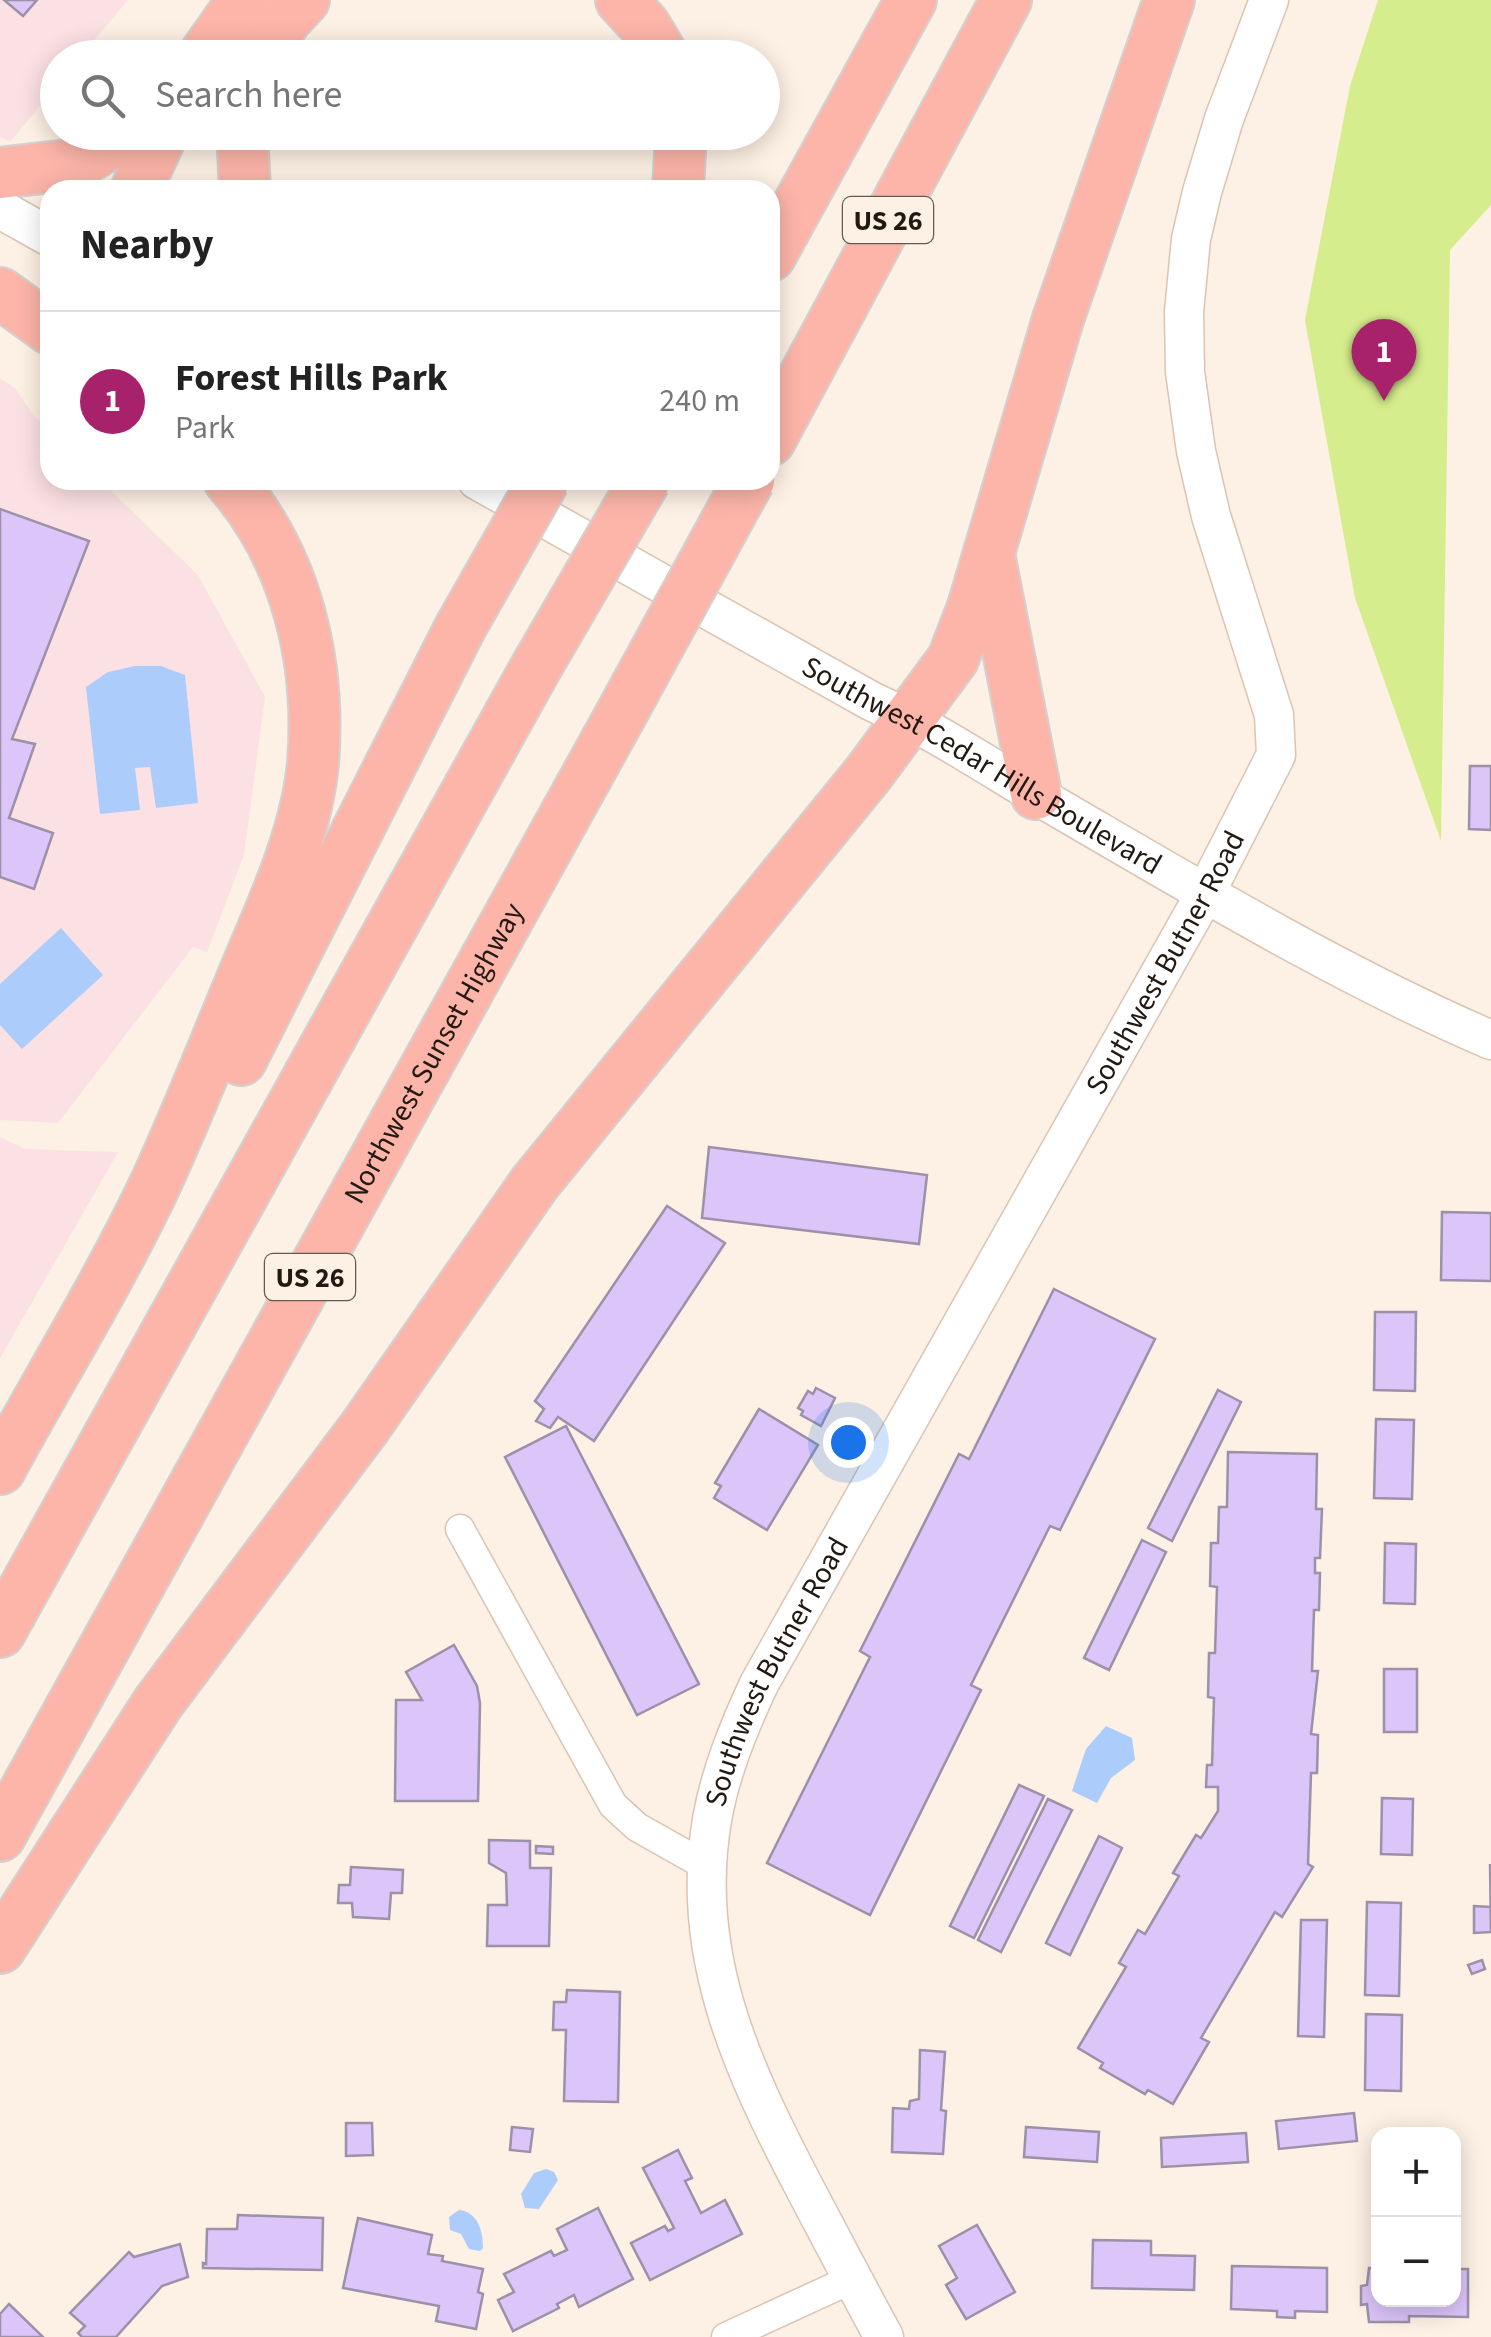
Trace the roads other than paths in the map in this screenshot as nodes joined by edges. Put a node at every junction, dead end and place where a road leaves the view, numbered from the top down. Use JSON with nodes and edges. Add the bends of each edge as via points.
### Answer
{"nodes":[{"id":1,"x":243,"y":0,"type":"edge"},
{"id":2,"x":304,"y":0,"type":"edge"},
{"id":3,"x":622,"y":0,"type":"edge"},
{"id":4,"x":912,"y":0,"type":"edge"},
{"id":5,"x":1006,"y":0,"type":"edge"},
{"id":6,"x":1169,"y":0,"type":"edge"},
{"id":7,"x":1269,"y":0,"type":"edge"},
{"id":8,"x":215,"y":40,"type":"edge"},
{"id":9,"x":272,"y":40,"type":"edge"},
{"id":10,"x":653,"y":40,"type":"edge"},
{"id":11,"x":99,"y":150,"type":"edge"},
{"id":12,"x":155,"y":150,"type":"edge"},
{"id":13,"x":243,"y":150,"type":"edge"},
{"id":14,"x":680,"y":150,"type":"edge"},
{"id":15,"x":0,"y":173,"type":"edge"},
{"id":16,"x":141,"y":180,"type":"edge"},
{"id":17,"x":244,"y":180,"type":"edge"},
{"id":18,"x":679,"y":180,"type":"edge"},
{"id":19,"x":0,"y":209,"type":"edge"},
{"id":20,"x":40,"y":231,"type":"edge"},
{"id":21,"x":780,"y":238,"type":"edge"},
{"id":22,"x":0,"y":293,"type":"edge"},
{"id":23,"x":40,"y":322,"type":"edge"},
{"id":24,"x":780,"y":421,"type":"edge"},
{"id":25,"x":236,"y":490,"type":"edge"},
{"id":26,"x":495,"y":490,"type":"edge"},
{"id":27,"x":538,"y":490,"type":"edge"},
{"id":28,"x":639,"y":490,"type":"edge"},
{"id":29,"x":743,"y":490,"type":"edge"},
{"id":30,"x":988,"y":551,"type":"junction"},
{"id":31,"x":910,"y":718,"type":"junction"},
{"id":32,"x":1036,"y":794,"type":"junction"},
{"id":33,"x":1206,"y":892,"type":"junction"},
{"id":34,"x":1491,"y":1040,"type":"edge"},
{"id":35,"x":151,"y":1192,"type":"junction"},
{"id":36,"x":0,"y":1469,"type":"edge"},
{"id":37,"x":460,"y":1529,"type":"dead end"},
{"id":38,"x":0,"y":1632,"type":"edge"},
{"id":39,"x":0,"y":1836,"type":"edge"},
{"id":40,"x":708,"y":1867,"type":"junction"},
{"id":41,"x":0,"y":1948,"type":"edge"},
{"id":42,"x":852,"y":2278,"type":"junction"},
{"id":43,"x":726,"y":2337,"type":"edge"},
{"id":44,"x":884,"y":2337,"type":"edge"}],
"edges":[{"from":1,"to":8,"type":"highway"},
{"from":2,"to":9,"type":"highway"},
{"from":3,"to":10,"type":"highway"},
{"from":4,"to":21,"type":"highway","number":"US 26"},
{"from":5,"to":24,"type":"highway","number":"US 26"},
{"from":6,"to":30,"type":"highway","via":[[1058,320]]},
{"from":7,"to":33,"type":"street","name":"Southwest Butner Road","via":[[1202,192],[1184,312],[1196,451],[1274,715],[1276,742],[1267,776]]},
{"from":11,"to":15,"type":"highway","via":[[77,164]]},
{"from":12,"to":16,"type":"highway"},
{"from":13,"to":17,"type":"highway"},
{"from":14,"to":18,"type":"highway"},
{"from":19,"to":20,"type":"street"},
{"from":22,"to":23,"type":"highway"},
{"from":25,"to":35,"type":"highway","via":[[286,572],[308,641],[316,702],[312,768],[272,908]]},
{"from":26,"to":31,"type":"street","name":"Southwest Cedar Hills Boulevard"},
{"from":27,"to":35,"type":"highway","bridge":true,"via":[[460,628],[218,1106]]},
{"from":28,"to":38,"type":"highway","bridge":true},
{"from":29,"to":39,"type":"highway","name":"Northwest Sunset Highway","number":"US 26","bridge":true},
{"from":30,"to":31,"type":"highway","via":[[953,659]]},
{"from":30,"to":32,"type":"highway"},
{"from":31,"to":32,"type":"street","name":"Southwest Cedar Hills Boulevard"},
{"from":31,"to":41,"type":"highway","via":[[534,1184],[365,1427],[158,1704]]},
{"from":32,"to":33,"type":"street","name":"Southwest Cedar Hills Boulevard"},
{"from":33,"to":34,"type":"street","name":"Southwest Cedar Hills Boulevard"},
{"from":33,"to":40,"type":"street","name":"Southwest Butner Road","via":[[759,1684],[736,1734],[712,1819]]},
{"from":35,"to":36,"type":"highway"},
{"from":37,"to":40,"type":"street","via":[[613,1805],[636,1827]]},
{"from":40,"to":42,"type":"street","name":"Southwest Butner Road","via":[[709,1930],[736,2045]]},
{"from":42,"to":43,"type":"street"},
{"from":42,"to":44,"type":"street","name":"Southwest Butner Road"}]}
